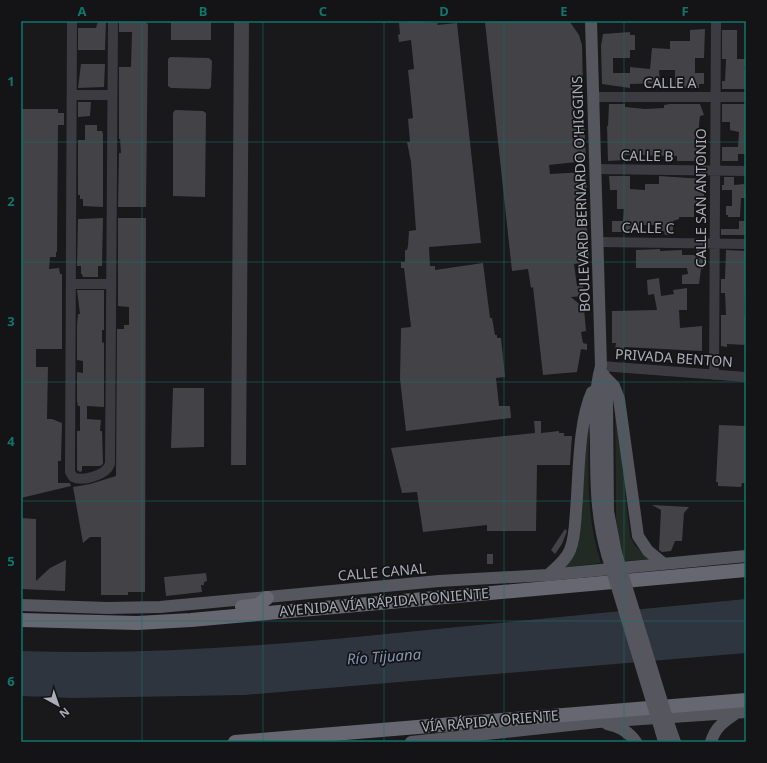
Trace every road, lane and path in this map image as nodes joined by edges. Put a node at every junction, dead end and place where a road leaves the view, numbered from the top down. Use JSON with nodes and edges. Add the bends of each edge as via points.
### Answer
{"nodes":[{"id":1,"x":72,"y":21,"type":"edge"},
{"id":2,"x":113,"y":21,"type":"edge"},
{"id":3,"x":591,"y":21,"type":"edge"},
{"id":4,"x":716,"y":21,"type":"edge"},
{"id":5,"x":73,"y":95,"type":"junction"},
{"id":6,"x":112,"y":95,"type":"junction"},
{"id":7,"x":594,"y":97,"type":"junction"},
{"id":8,"x":715,"y":97,"type":"junction"},
{"id":9,"x":746,"y":98,"type":"edge"},
{"id":10,"x":596,"y":169,"type":"junction"},
{"id":11,"x":746,"y":171,"type":"edge"},
{"id":12,"x":714,"y":172,"type":"junction"},
{"id":13,"x":598,"y":242,"type":"junction"},
{"id":14,"x":716,"y":244,"type":"junction"},
{"id":15,"x":746,"y":244,"type":"edge"},
{"id":16,"x":71,"y":284,"type":"junction"},
{"id":17,"x":110,"y":284,"type":"junction"},
{"id":18,"x":601,"y":374,"type":"junction"},
{"id":19,"x":714,"y":375,"type":"junction"},
{"id":20,"x":746,"y":377,"type":"edge"},
{"id":21,"x":746,"y":556,"type":"edge"},
{"id":22,"x":664,"y":564,"type":"junction"},
{"id":23,"x":746,"y":570,"type":"edge"},
{"id":24,"x":548,"y":575,"type":"junction"},
{"id":25,"x":267,"y":598,"type":"junction"},
{"id":26,"x":21,"y":606,"type":"edge"},
{"id":27,"x":21,"y":614,"type":"edge"},
{"id":28,"x":21,"y":620,"type":"edge"},
{"id":29,"x":45,"y":621,"type":"junction"},
{"id":30,"x":137,"y":623,"type":"junction"},
{"id":31,"x":746,"y":700,"type":"edge"},
{"id":32,"x":742,"y":712,"type":"edge"},
{"id":33,"x":598,"y":722,"type":"junction"},
{"id":34,"x":665,"y":734,"type":"edge"},
{"id":35,"x":235,"y":742,"type":"edge"},
{"id":36,"x":411,"y":742,"type":"edge"},
{"id":37,"x":636,"y":742,"type":"edge"},
{"id":38,"x":675,"y":742,"type":"edge"},
{"id":39,"x":711,"y":742,"type":"edge"}],
"edges":[{"from":1,"to":5,"type":"street"},
{"from":2,"to":6,"type":"street"},
{"from":3,"to":7,"type":"main road","name":"BOULEVARD BERNARDO O'HIGGINS"},
{"from":4,"to":8,"type":"street","name":"CALLE SAN ANTONIO"},
{"from":5,"to":6,"type":"street"},
{"from":5,"to":16,"type":"street"},
{"from":6,"to":17,"type":"street"},
{"from":7,"to":8,"type":"street","name":"CALLE A"},
{"from":7,"to":10,"type":"main road","name":"BOULEVARD BERNARDO O'HIGGINS"},
{"from":8,"to":9,"type":"street","name":"CALLE A"},
{"from":8,"to":12,"type":"street","name":"CALLE SAN ANTONIO"},
{"from":10,"to":12,"type":"street","name":"CALLE B"},
{"from":10,"to":13,"type":"main road","name":"BOULEVARD BERNARDO O'HIGGINS"},
{"from":11,"to":12,"type":"street","name":"CALLE B"},
{"from":12,"to":14,"type":"street","name":"CALLE SAN ANTONIO"},
{"from":13,"to":14,"type":"street","name":"CALLE C"},
{"from":13,"to":18,"type":"main road","name":"BOULEVARD BERNARDO O'HIGGINS"},
{"from":14,"to":15,"type":"street","name":"CALLE C"},
{"from":14,"to":19,"type":"street","name":"CALLE SAN ANTONIO"},
{"from":16,"to":17,"type":"street"},
{"from":16,"to":17,"type":"street","via":[[70,472],[73,477],[80,479],[101,474],[110,464]]},
{"from":18,"to":19,"type":"street","name":"PRIVADA BENTON"},
{"from":18,"to":22,"type":"main road","via":[[614,386],[619,399],[638,536],[648,551]]},
{"from":18,"to":24,"type":"main road","via":[[590,395],[585,415],[570,551],[560,565]]},
{"from":18,"to":34,"type":"main road","name":"BOULEVARD BERNARDO O'HIGGINS","bridge":true,"via":[[595,398],[600,530],[611,553]]},
{"from":19,"to":20,"type":"street","name":"PRIVADA BENTON"},
{"from":21,"to":22,"type":"main road","name":"CALLE CANAL"},
{"from":22,"to":24,"type":"main road","name":"CALLE CANAL"},
{"from":23,"to":30,"type":"highway","name":"AVENIDA VÍA RÁPIDA PONIENTE"},
{"from":24,"to":25,"type":"main road","name":"CALLE CANAL","via":[[439,581]]},
{"from":25,"to":26,"type":"main road","name":"CALLE CANAL","via":[[130,608]]},
{"from":25,"to":30,"type":"highway","via":[[258,605],[149,617]]},
{"from":27,"to":29,"type":"highway","via":[[29,614]]},
{"from":28,"to":29,"type":"highway","name":"AVENIDA VÍA RÁPIDA PONIENTE"},
{"from":29,"to":30,"type":"highway","name":"AVENIDA VÍA RÁPIDA PONIENTE"},
{"from":31,"to":35,"type":"highway","name":"VÍA RÁPIDA ORIENTE"},
{"from":32,"to":33,"type":"main road"},
{"from":32,"to":39,"type":"main road","via":[[721,723],[714,731]]},
{"from":33,"to":36,"type":"main road"},
{"from":33,"to":37,"type":"main road","via":[[618,727],[631,735]]},
{"from":34,"to":38,"type":"main road","name":"BOULEVARD BERNARDO O'HIGGINS"}]}
